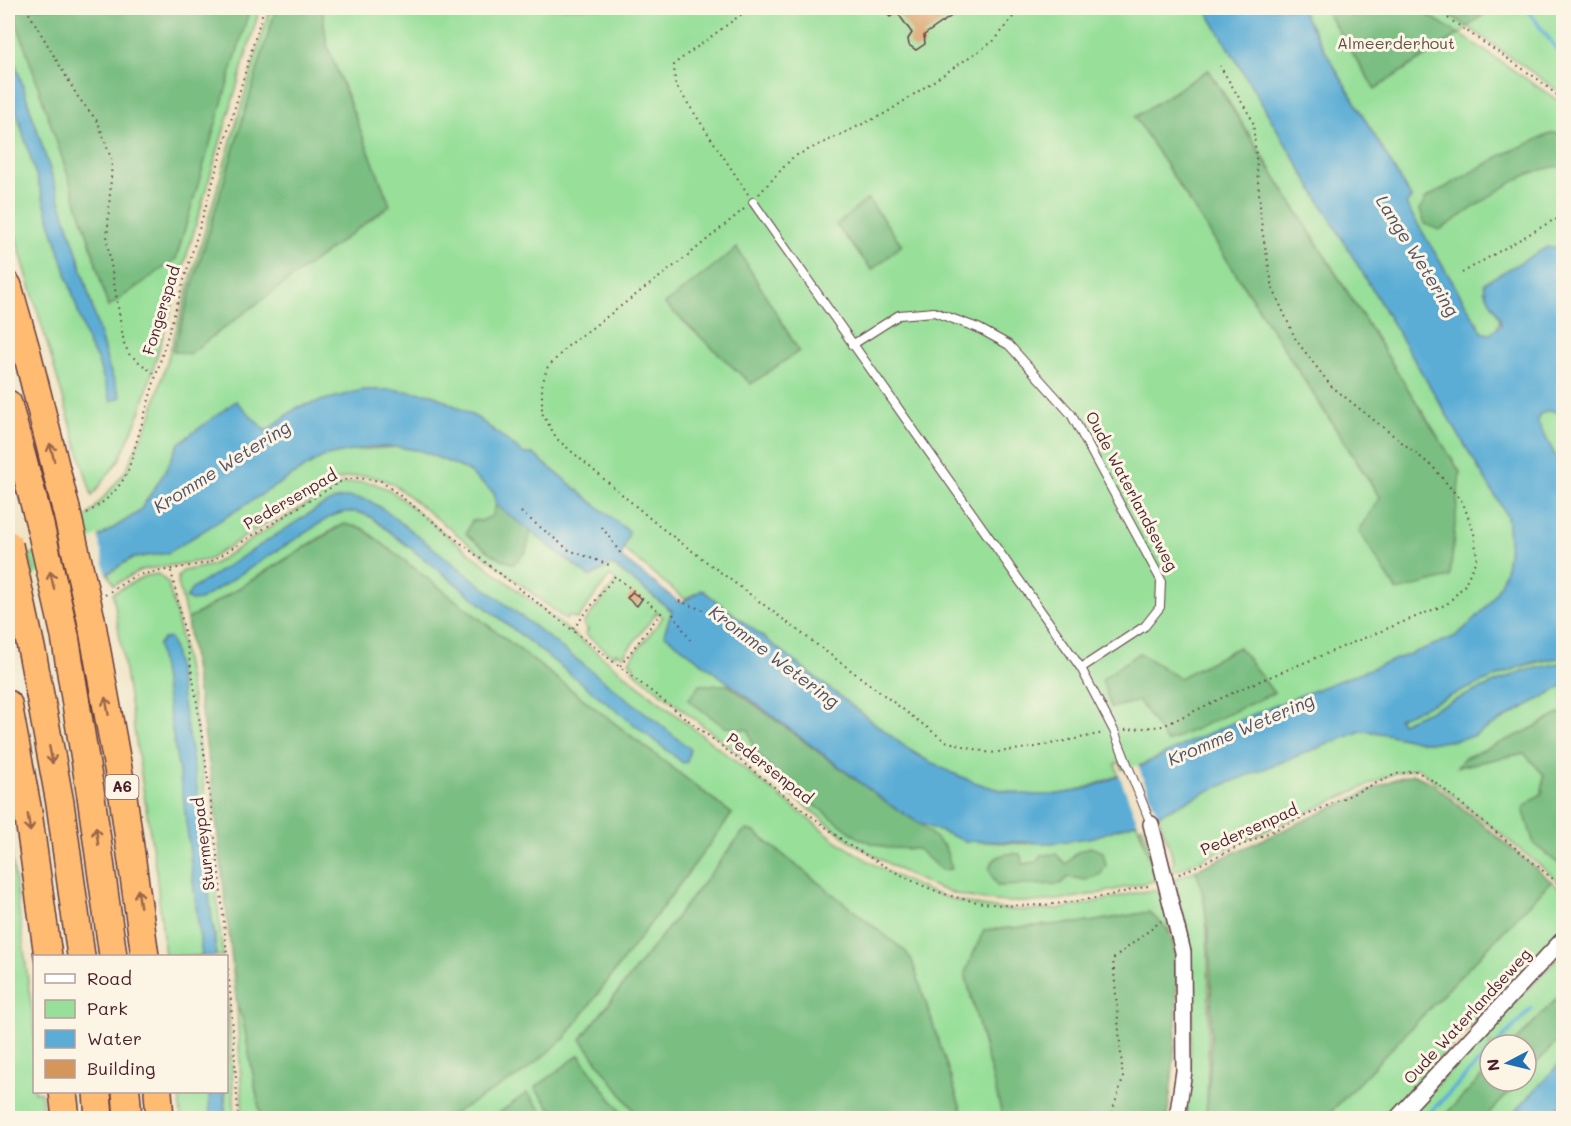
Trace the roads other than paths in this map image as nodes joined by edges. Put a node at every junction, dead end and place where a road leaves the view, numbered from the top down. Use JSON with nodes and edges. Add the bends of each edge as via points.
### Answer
{"nodes":[{"id":1,"x":753,"y":202,"type":"road end"},
{"id":2,"x":8,"y":286,"type":"edge"},
{"id":3,"x":852,"y":345,"type":"junction"},
{"id":4,"x":8,"y":404,"type":"edge"},
{"id":5,"x":8,"y":543,"type":"edge"},
{"id":6,"x":1080,"y":668,"type":"junction"},
{"id":7,"x":8,"y":704,"type":"edge"},
{"id":8,"x":1151,"y":824,"type":"joint"},
{"id":9,"x":1563,"y":938,"type":"edge"},
{"id":10,"x":48,"y":955,"type":"edge"},
{"id":11,"x":81,"y":955,"type":"edge"},
{"id":12,"x":113,"y":955,"type":"edge"},
{"id":13,"x":146,"y":955,"type":"edge"},
{"id":14,"x":63,"y":1093,"type":"edge"},
{"id":15,"x":97,"y":1093,"type":"edge"},
{"id":16,"x":126,"y":1093,"type":"edge"},
{"id":17,"x":158,"y":1093,"type":"edge"},
{"id":18,"x":66,"y":1119,"type":"edge"},
{"id":19,"x":99,"y":1119,"type":"edge"},
{"id":20,"x":128,"y":1119,"type":"edge"},
{"id":21,"x":160,"y":1119,"type":"edge"},
{"id":22,"x":1177,"y":1119,"type":"edge"},
{"id":23,"x":1397,"y":1119,"type":"edge"}],
"edges":[{"from":1,"to":3,"type":"lane"},
{"from":13,"to":2,"type":"highway","number":"A6","one_way":true,"bridge":true,"via":[[94,610],[73,514]]},
{"from":3,"to":6,"type":"lane"},
{"from":3,"to":6,"type":"lane","name":"Oude Waterlandseweg","via":[[899,315],[934,312],[978,328],[1009,345],[1071,414],[1161,580],[1160,607],[1145,626]]},
{"from":12,"to":4,"type":"highway","number":"A6","one_way":true,"bridge":true,"via":[[65,636]]},
{"from":5,"to":11,"type":"highway","one_way":true,"bridge":true,"via":[[60,803]]},
{"from":6,"to":8,"type":"lane","via":[[1114,731]]},
{"from":7,"to":10,"type":"highway","one_way":true},
{"from":8,"to":22,"type":"street","via":[[1183,952],[1184,1071]]},
{"from":9,"to":23,"type":"street","name":"Oude Waterlandseweg"},
{"from":14,"to":18,"type":"highway"},
{"from":15,"to":19,"type":"highway"},
{"from":16,"to":20,"type":"highway"},
{"from":17,"to":21,"type":"highway"}]}
